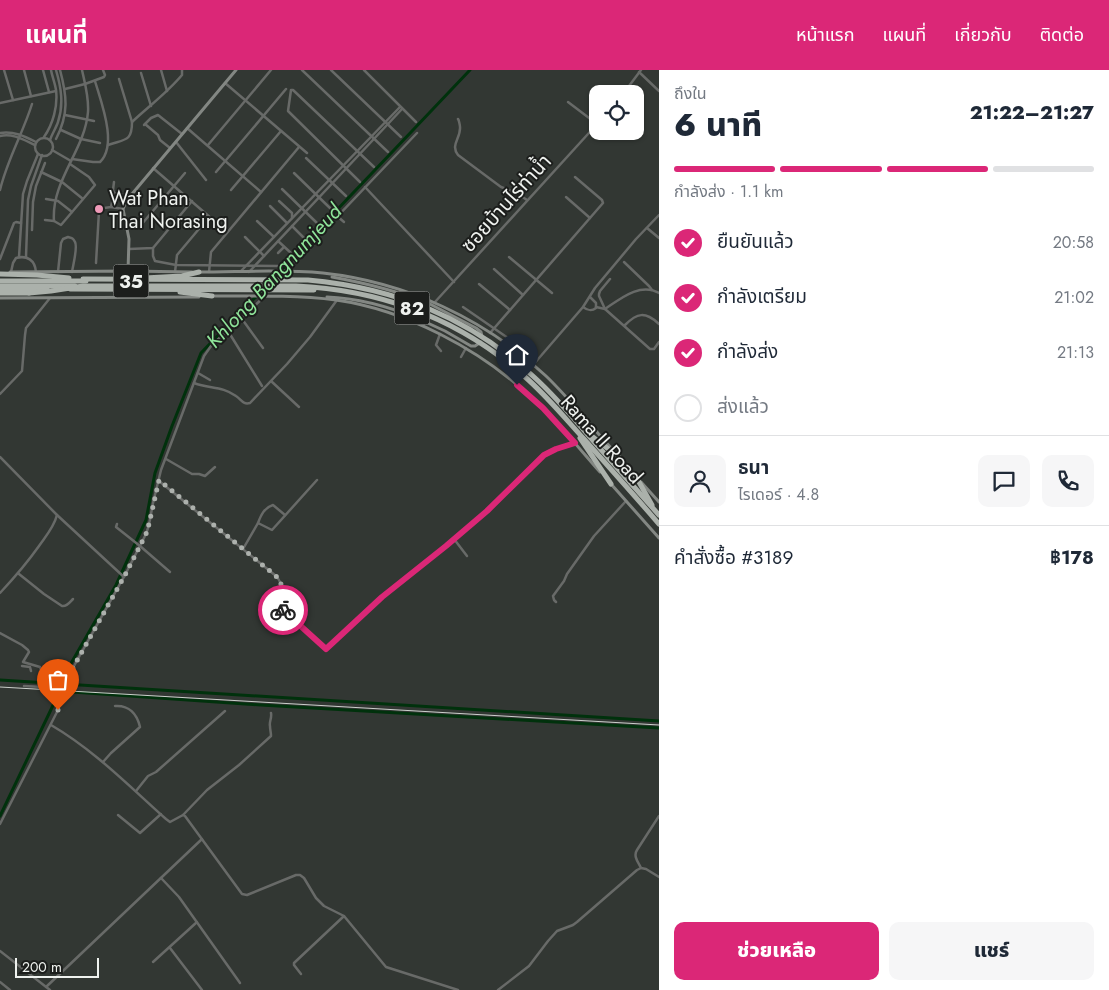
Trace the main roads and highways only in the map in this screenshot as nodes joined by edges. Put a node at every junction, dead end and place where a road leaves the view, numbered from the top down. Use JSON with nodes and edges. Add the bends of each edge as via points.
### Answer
{"nodes":[{"id":1,"x":236,"y":70,"type":"edge"},
{"id":2,"x":128,"y":271,"type":"junction"},
{"id":3,"x":199,"y":272,"type":"junction"},
{"id":4,"x":312,"y":272,"type":"junction"},
{"id":5,"x":0,"y":273,"type":"edge"},
{"id":6,"x":0,"y":280,"type":"edge"},
{"id":7,"x":140,"y":281,"type":"junction"},
{"id":8,"x":83,"y":283,"type":"junction"},
{"id":9,"x":0,"y":288,"type":"edge"},
{"id":10,"x":143,"y":290,"type":"junction"},
{"id":11,"x":0,"y":293,"type":"edge"},
{"id":12,"x":212,"y":296,"type":"junction"},
{"id":13,"x":0,"y":298,"type":"edge"},
{"id":14,"x":308,"y":298,"type":"junction"},
{"id":15,"x":587,"y":432,"type":"junction"},
{"id":16,"x":580,"y":438,"type":"junction"},
{"id":17,"x":620,"y":458,"type":"junction"},
{"id":18,"x":635,"y":475,"type":"junction"},
{"id":19,"x":611,"y":484,"type":"junction"},
{"id":20,"x":659,"y":502,"type":"edge"},
{"id":21,"x":653,"y":507,"type":"junction"},
{"id":22,"x":659,"y":514,"type":"edge"},
{"id":23,"x":659,"y":525,"type":"edge"},
{"id":24,"x":659,"y":538,"type":"edge"}],
"edges":[{"from":1,"to":2,"type":"main road","via":[[130,196],[123,210],[129,239]]},
{"from":2,"to":3,"type":"main road","name":"Rama II Road","number":"35"},
{"from":2,"to":5,"type":"main road","name":"Rama II Road","number":"35"},
{"from":3,"to":4,"type":"main road","name":"Rama II Road","number":"35"},
{"from":3,"to":7,"type":"highway"},
{"from":4,"to":14,"type":"main road","bridge":true,"via":[[378,286],[428,303],[478,330],[482,334],[481,342],[470,346],[445,331],[389,308],[333,297]]},
{"from":4,"to":17,"type":"main road","name":"Rama II Road","number":"35","via":[[409,292],[462,316],[534,365]]},
{"from":5,"to":8,"type":"highway"},
{"from":6,"to":7,"type":"highway","name":"Rama II Road","number":"35"},
{"from":6,"to":8,"type":"highway","number":"82"},
{"from":7,"to":15,"type":"highway","name":"Rama II Road","number":"35","bridge":true,"via":[[316,282],[368,288],[414,302],[443,314],[490,341],[528,370]]},
{"from":8,"to":9,"type":"highway","number":"82","bridge":true},
{"from":8,"to":11,"type":"highway","bridge":true,"via":[[37,293]]},
{"from":8,"to":22,"type":"highway","number":"82","bridge":true,"via":[[308,280],[369,289],[416,304],[477,334],[530,373]]},
{"from":8,"to":23,"type":"highway","number":"82","bridge":true,"via":[[311,287],[356,292],[420,312],[478,341],[532,382]]},
{"from":9,"to":10,"type":"highway","name":"Rama II Road","number":"35"},
{"from":10,"to":12,"type":"highway"},
{"from":10,"to":16,"type":"highway","name":"Rama II Road","number":"35","via":[[325,290],[396,304],[483,346],[538,391]]},
{"from":12,"to":13,"type":"main road","name":"Rama II Road","number":"35"},
{"from":12,"to":14,"type":"main road","name":"Rama II Road","number":"35"},
{"from":14,"to":19,"type":"main road","name":"Rama II Road","number":"35","via":[[337,300],[412,320],[466,348],[530,396]]},
{"from":15,"to":17,"type":"highway"},
{"from":15,"to":21,"type":"highway","name":"Rama II Road","number":"35"},
{"from":16,"to":19,"type":"highway"},
{"from":16,"to":23,"type":"highway","name":"Rama II Road","number":"35"},
{"from":17,"to":18,"type":"main road","name":"Rama II Road","number":"35"},
{"from":18,"to":20,"type":"main road","name":"Rama II Road","number":"35"},
{"from":18,"to":21,"type":"highway"},
{"from":19,"to":24,"type":"main road","name":"Rama II Road","number":"35"},
{"from":21,"to":22,"type":"highway","name":"Rama II Road","number":"35"}]}
